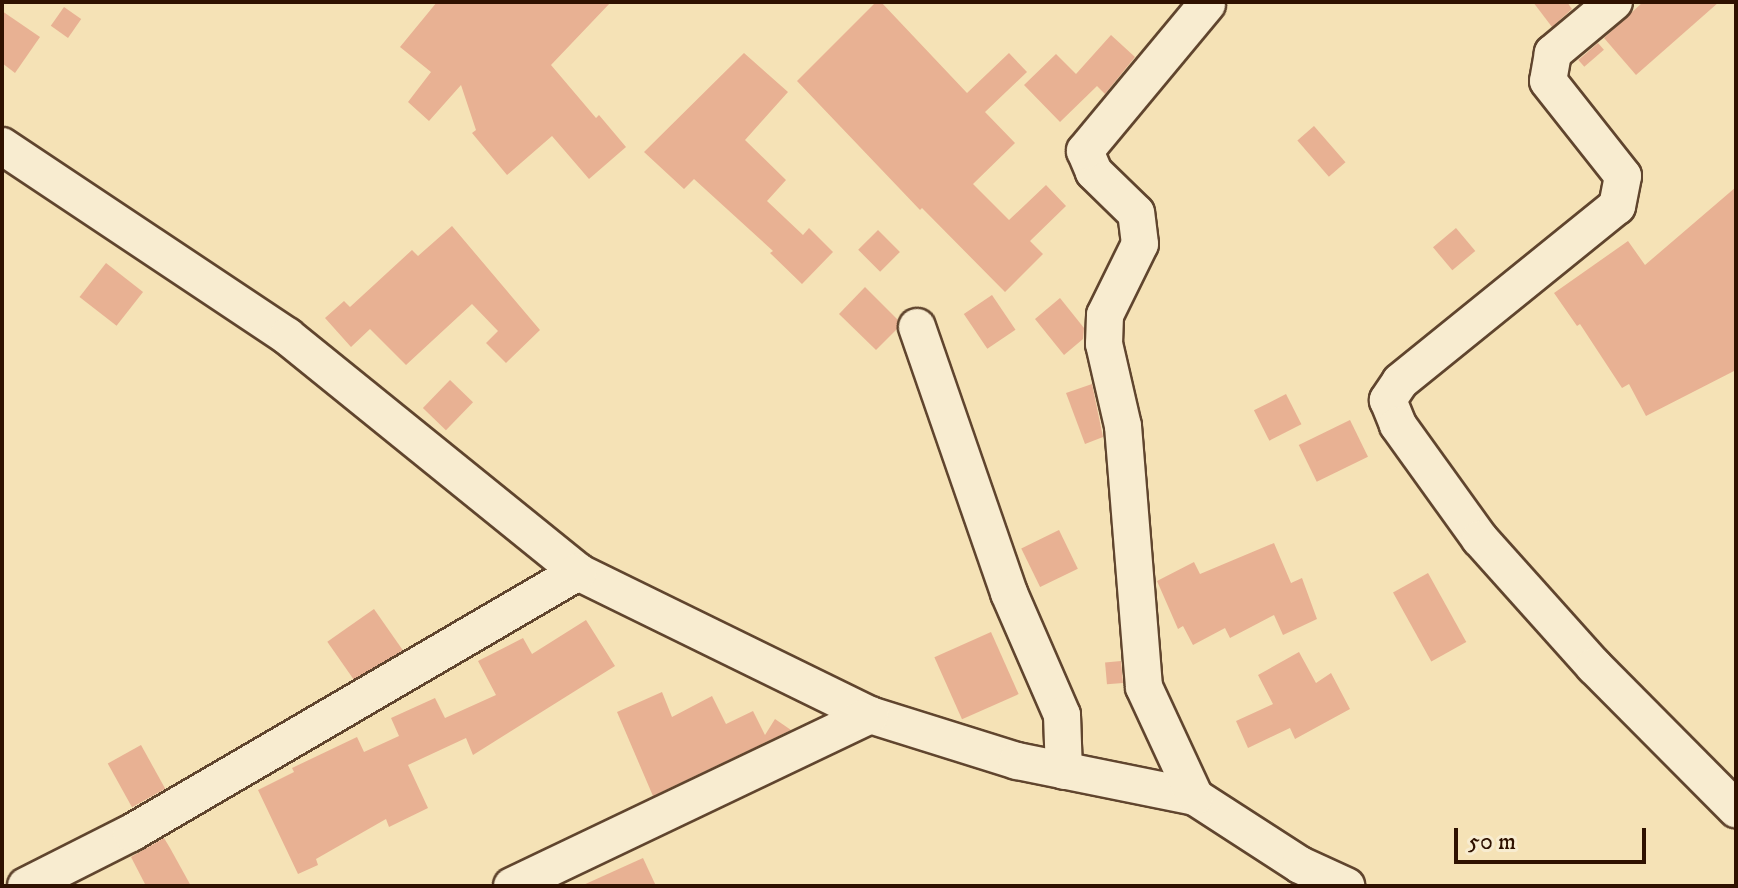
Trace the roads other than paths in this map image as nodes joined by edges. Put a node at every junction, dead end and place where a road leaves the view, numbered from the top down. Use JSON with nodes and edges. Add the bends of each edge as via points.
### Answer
{"nodes":[{"id":1,"x":1614,"y":2,"type":"edge"},
{"id":2,"x":1207,"y":4,"type":"dead end"},
{"id":3,"x":2,"y":146,"type":"edge"},
{"id":4,"x":917,"y":327,"type":"dead end"},
{"id":5,"x":578,"y":572,"type":"junction"},
{"id":6,"x":870,"y":715,"type":"junction"},
{"id":7,"x":1064,"y":771,"type":"junction"},
{"id":8,"x":1195,"y":797,"type":"junction"},
{"id":9,"x":1736,"y":809,"type":"edge"},
{"id":10,"x":26,"y":886,"type":"edge"},
{"id":11,"x":512,"y":886,"type":"edge"},
{"id":12,"x":1346,"y":886,"type":"edge"}],
"edges":[{"from":1,"to":9,"type":"street","via":[[1553,53],[1548,81],[1623,176],[1617,206],[1400,382],[1388,400],[1398,425],[1480,539],[1594,666]]},
{"from":2,"to":8,"type":"street","via":[[1085,151],[1094,172],[1136,213],[1140,244],[1105,315],[1104,344],[1123,426],[1144,687]]},
{"from":3,"to":5,"type":"street","via":[[287,336]]},
{"from":4,"to":7,"type":"street","via":[[1009,593],[1062,715]]},
{"from":5,"to":6,"type":"street"},
{"from":5,"to":10,"type":"street","via":[[131,833]]},
{"from":6,"to":7,"type":"street"},
{"from":6,"to":11,"type":"street"},
{"from":7,"to":8,"type":"street"},
{"from":8,"to":12,"type":"street","via":[[1300,865]]}]}
